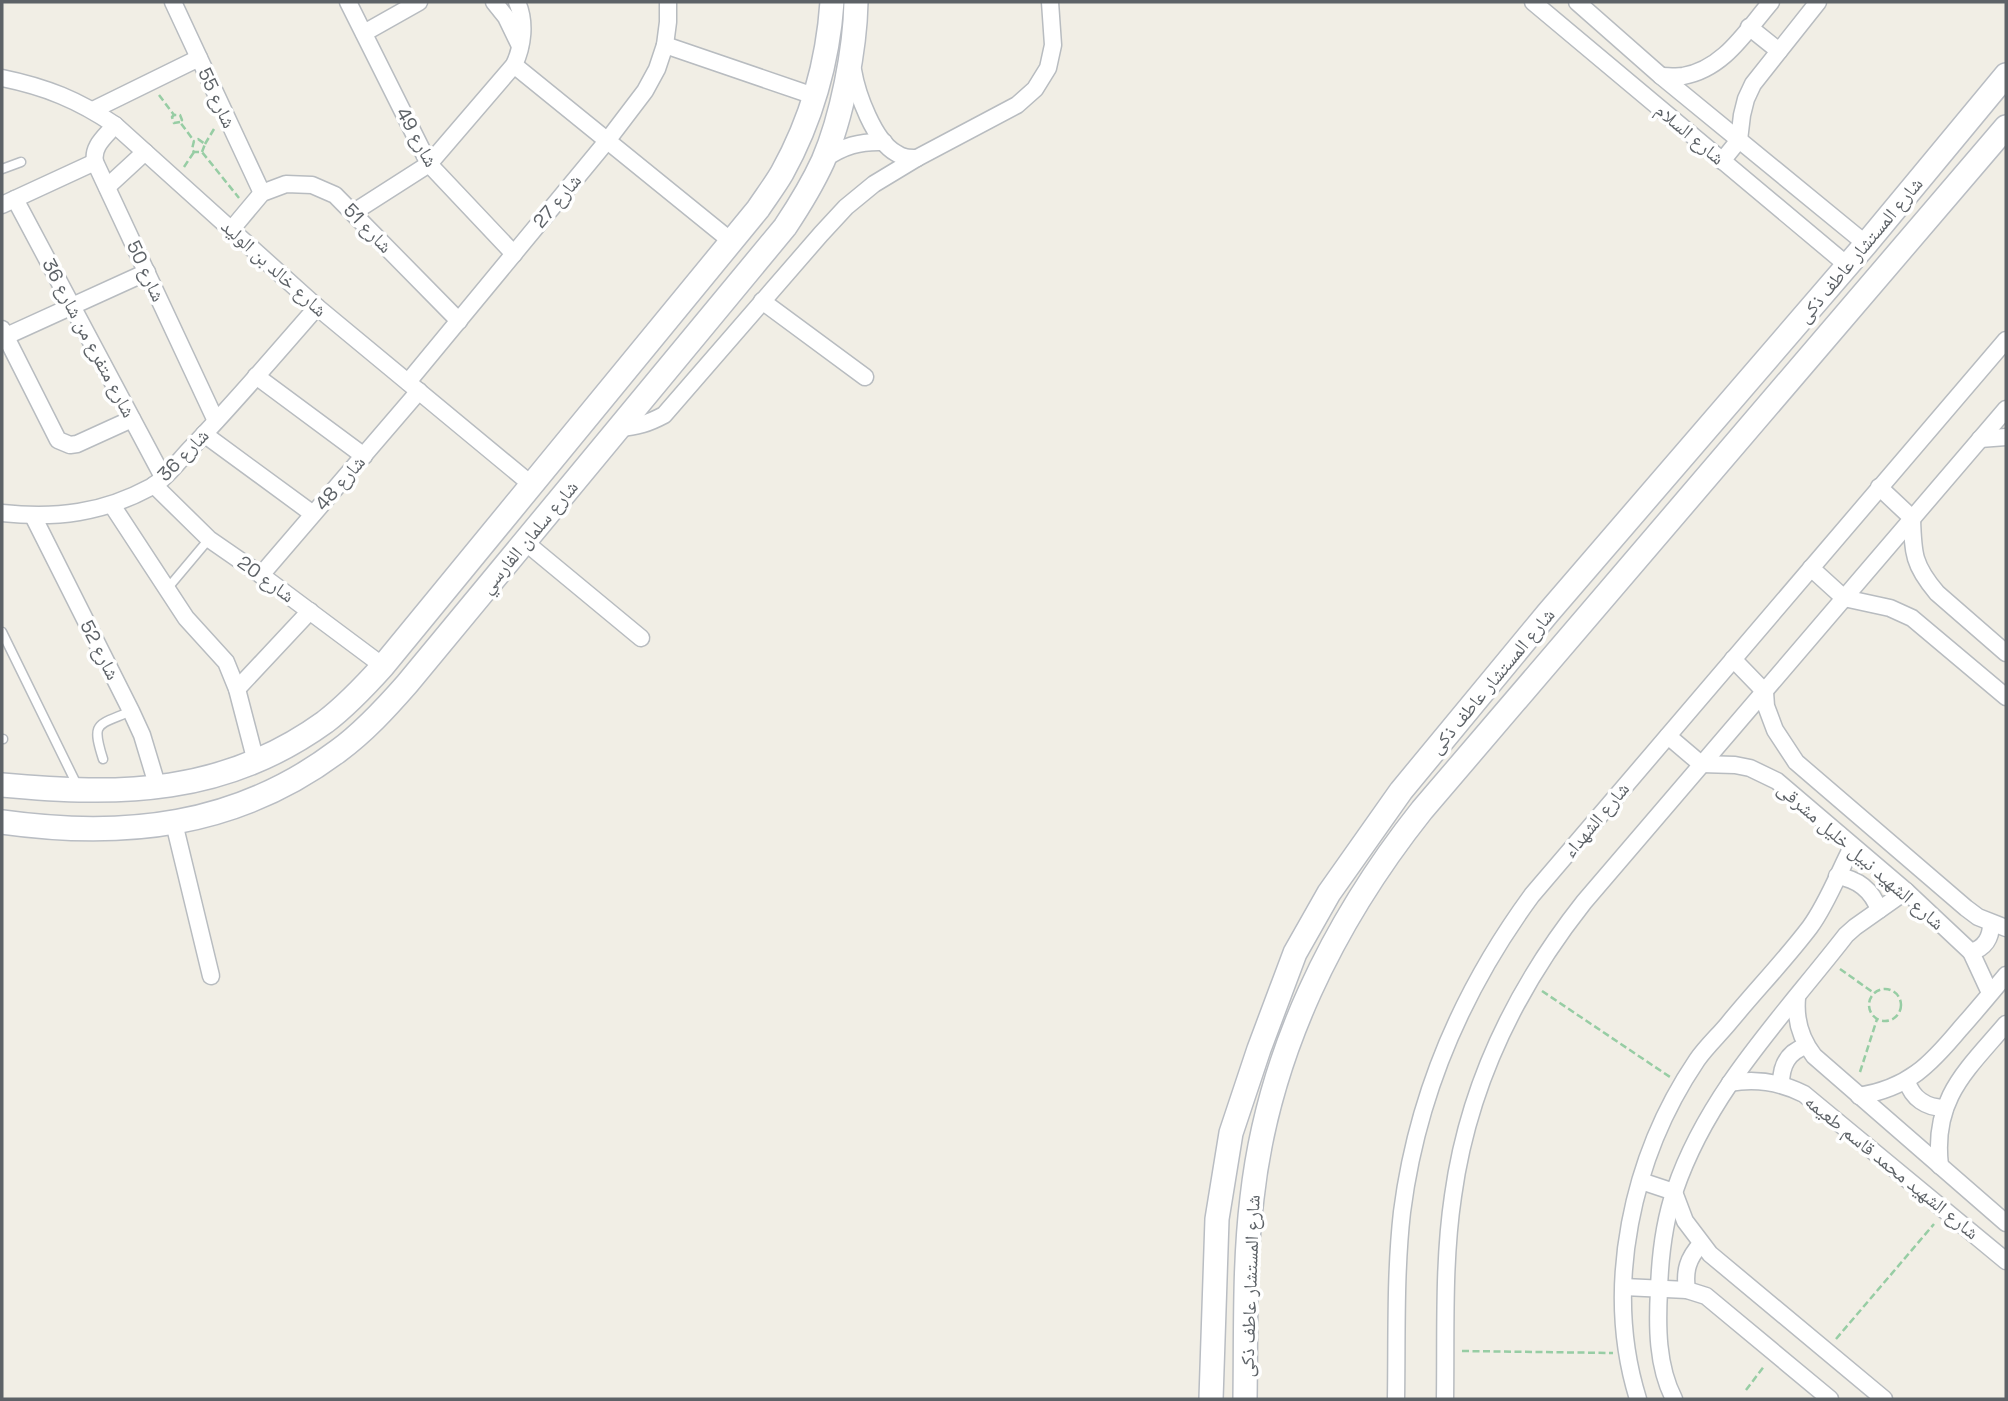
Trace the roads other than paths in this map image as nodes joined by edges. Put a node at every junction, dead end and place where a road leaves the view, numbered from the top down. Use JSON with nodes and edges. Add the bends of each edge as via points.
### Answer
{"nodes":[{"id":1,"x":173,"y":2,"type":"edge"},
{"id":2,"x":348,"y":2,"type":"edge"},
{"id":3,"x":419,"y":2,"type":"edge"},
{"id":4,"x":495,"y":2,"type":"edge"},
{"id":5,"x":517,"y":2,"type":"edge"},
{"id":6,"x":668,"y":2,"type":"edge"},
{"id":7,"x":832,"y":2,"type":"edge"},
{"id":8,"x":856,"y":2,"type":"edge"},
{"id":9,"x":1050,"y":2,"type":"edge"},
{"id":10,"x":1533,"y":2,"type":"edge"},
{"id":11,"x":1577,"y":2,"type":"edge"},
{"id":12,"x":1771,"y":2,"type":"edge"},
{"id":13,"x":1818,"y":2,"type":"edge"},
{"id":14,"x":1749,"y":27,"type":"junction"},
{"id":15,"x":364,"y":33,"type":"junction"},
{"id":16,"x":665,"y":45,"type":"junction"},
{"id":17,"x":520,"y":46,"type":"junction"},
{"id":18,"x":1779,"y":51,"type":"junction"},
{"id":19,"x":850,"y":56,"type":"junction"},
{"id":20,"x":199,"y":58,"type":"junction"},
{"id":21,"x":514,"y":65,"type":"junction"},
{"id":22,"x":2006,"y":75,"type":"edge"},
{"id":23,"x":1661,"y":76,"type":"junction"},
{"id":24,"x":2,"y":78,"type":"edge"},
{"id":25,"x":814,"y":96,"type":"junction"},
{"id":26,"x":93,"y":110,"type":"junction"},
{"id":27,"x":115,"y":125,"type":"junction"},
{"id":28,"x":2006,"y":127,"type":"edge"},
{"id":29,"x":1739,"y":140,"type":"junction"},
{"id":30,"x":607,"y":141,"type":"junction"},
{"id":31,"x":884,"y":142,"type":"junction"},
{"id":32,"x":145,"y":152,"type":"junction"},
{"id":33,"x":918,"y":158,"type":"junction"},
{"id":34,"x":823,"y":160,"type":"junction"},
{"id":35,"x":1722,"y":161,"type":"junction"},
{"id":36,"x":21,"y":162,"type":"dead end"},
{"id":37,"x":95,"y":162,"type":"junction"},
{"id":38,"x":429,"y":164,"type":"junction"},
{"id":39,"x":2,"y":169,"type":"edge"},
{"id":40,"x":107,"y":187,"type":"junction"},
{"id":41,"x":262,"y":193,"type":"junction"},
{"id":42,"x":8,"y":202,"type":"edge"},
{"id":43,"x":354,"y":212,"type":"junction"},
{"id":44,"x":231,"y":230,"type":"junction"},
{"id":45,"x":731,"y":242,"type":"junction"},
{"id":46,"x":1866,"y":244,"type":"junction"},
{"id":47,"x":514,"y":254,"type":"junction"},
{"id":48,"x":1847,"y":265,"type":"junction"},
{"id":49,"x":147,"y":272,"type":"junction"},
{"id":50,"x":762,"y":301,"type":"junction"},
{"id":51,"x":72,"y":306,"type":"junction"},
{"id":52,"x":317,"y":307,"type":"junction"},
{"id":53,"x":459,"y":321,"type":"junction"},
{"id":54,"x":3,"y":335,"type":"edge"},
{"id":55,"x":2006,"y":340,"type":"edge"},
{"id":56,"x":256,"y":376,"type":"junction"},
{"id":57,"x":865,"y":377,"type":"dead end"},
{"id":58,"x":413,"y":387,"type":"junction"},
{"id":59,"x":2006,"y":409,"type":"edge"},
{"id":60,"x":132,"y":419,"type":"junction"},
{"id":61,"x":216,"y":421,"type":"junction"},
{"id":62,"x":619,"y":428,"type":"junction"},
{"id":63,"x":204,"y":434,"type":"junction"},
{"id":64,"x":2006,"y":437,"type":"edge"},
{"id":65,"x":1980,"y":439,"type":"junction"},
{"id":66,"x":1689,"y":448,"type":"junction"},
{"id":67,"x":364,"y":456,"type":"junction"},
{"id":68,"x":1713,"y":470,"type":"junction"},
{"id":69,"x":158,"y":481,"type":"junction"},
{"id":70,"x":532,"y":485,"type":"junction"},
{"id":71,"x":1879,"y":487,"type":"junction"},
{"id":72,"x":112,"y":505,"type":"junction"},
{"id":73,"x":2,"y":513,"type":"edge"},
{"id":74,"x":313,"y":514,"type":"junction"},
{"id":75,"x":33,"y":516,"type":"junction"},
{"id":76,"x":1912,"y":518,"type":"junction"},
{"id":77,"x":209,"y":539,"type":"junction"},
{"id":78,"x":525,"y":542,"type":"junction"},
{"id":79,"x":1811,"y":568,"type":"junction"},
{"id":80,"x":261,"y":575,"type":"junction"},
{"id":81,"x":167,"y":589,"type":"junction"},
{"id":82,"x":1844,"y":598,"type":"junction"},
{"id":83,"x":310,"y":611,"type":"junction"},
{"id":84,"x":2,"y":632,"type":"edge"},
{"id":85,"x":641,"y":638,"type":"dead end"},
{"id":86,"x":2006,"y":653,"type":"edge"},
{"id":87,"x":1733,"y":659,"type":"junction"},
{"id":88,"x":383,"y":666,"type":"junction"},
{"id":89,"x":237,"y":689,"type":"junction"},
{"id":90,"x":1765,"y":692,"type":"junction"},
{"id":91,"x":2006,"y":697,"type":"edge"},
{"id":92,"x":131,"y":711,"type":"junction"},
{"id":93,"x":1668,"y":736,"type":"junction"},
{"id":94,"x":103,"y":759,"type":"dead end"},
{"id":95,"x":256,"y":762,"type":"junction"},
{"id":96,"x":1702,"y":764,"type":"junction"},
{"id":97,"x":2,"y":785,"type":"edge"},
{"id":98,"x":30,"y":788,"type":"junction"},
{"id":99,"x":158,"y":788,"type":"junction"},
{"id":100,"x":75,"y":790,"type":"junction"},
{"id":101,"x":2,"y":822,"type":"edge"},
{"id":102,"x":174,"y":823,"type":"junction"},
{"id":103,"x":30,"y":826,"type":"junction"},
{"id":104,"x":72,"y":829,"type":"junction"},
{"id":105,"x":1852,"y":847,"type":"junction"},
{"id":106,"x":1837,"y":876,"type":"junction"},
{"id":107,"x":1906,"y":891,"type":"junction"},
{"id":108,"x":1878,"y":910,"type":"junction"},
{"id":109,"x":1999,"y":926,"type":"edge"},
{"id":110,"x":1971,"y":952,"type":"junction"},
{"id":111,"x":2006,"y":975,"type":"edge"},
{"id":112,"x":211,"y":976,"type":"dead end"},
{"id":113,"x":1990,"y":993,"type":"junction"},
{"id":114,"x":1797,"y":998,"type":"junction"},
{"id":115,"x":2006,"y":1024,"type":"edge"},
{"id":116,"x":1806,"y":1046,"type":"junction"},
{"id":117,"x":1907,"y":1081,"type":"junction"},
{"id":118,"x":1730,"y":1083,"type":"junction"},
{"id":119,"x":1781,"y":1084,"type":"junction"},
{"id":120,"x":1856,"y":1093,"type":"junction"},
{"id":121,"x":1945,"y":1108,"type":"junction"},
{"id":122,"x":1940,"y":1166,"type":"junction"},
{"id":123,"x":1641,"y":1181,"type":"junction"},
{"id":124,"x":1674,"y":1192,"type":"junction"},
{"id":125,"x":2006,"y":1223,"type":"edge"},
{"id":126,"x":1701,"y":1244,"type":"junction"},
{"id":127,"x":2006,"y":1261,"type":"edge"},
{"id":128,"x":1624,"y":1287,"type":"junction"},
{"id":129,"x":1659,"y":1289,"type":"junction"},
{"id":130,"x":1687,"y":1290,"type":"junction"},
{"id":131,"x":1211,"y":1392,"type":"edge"},
{"id":132,"x":1245,"y":1392,"type":"edge"},
{"id":133,"x":1396,"y":1399,"type":"edge"},
{"id":134,"x":1445,"y":1399,"type":"edge"},
{"id":135,"x":1638,"y":1399,"type":"edge"},
{"id":136,"x":1674,"y":1399,"type":"edge"},
{"id":137,"x":1829,"y":1399,"type":"edge"},
{"id":138,"x":1884,"y":1399,"type":"edge"}],
"edges":[{"from":1,"to":20,"type":"street","name":"شارع 55"},
{"from":2,"to":15,"type":"street","name":"شارع 49"},
{"from":3,"to":15,"type":"street"},
{"from":4,"to":17,"type":"street"},
{"from":5,"to":17,"type":"street","via":[[523,29]]},
{"from":6,"to":16,"type":"street","name":"شارع 27"},
{"from":7,"to":25,"type":"street","name":"شارع سلمان الفارسي"},
{"from":8,"to":19,"type":"street","name":"شارع سلمان الفارسي"},
{"from":9,"to":33,"type":"street","via":[[1053,45],[1048,68],[1035,89],[1017,105]]},
{"from":10,"to":35,"type":"street","name":"شارع السلام"},
{"from":11,"to":23,"type":"street","name":"شارع السلام"},
{"from":12,"to":14,"type":"street"},
{"from":13,"to":18,"type":"street"},
{"from":14,"to":18,"type":"street"},
{"from":14,"to":23,"type":"street","via":[[1722,60],[1682,76]]},
{"from":15,"to":38,"type":"street","name":"شارع 49"},
{"from":16,"to":25,"type":"street"},
{"from":16,"to":30,"type":"street","name":"شارع 27","via":[[645,91]]},
{"from":17,"to":21,"type":"street"},
{"from":18,"to":29,"type":"street","via":[[1746,99]]},
{"from":19,"to":31,"type":"street","via":[[867,116]]},
{"from":19,"to":34,"type":"street","name":"شارع سلمان الفارسي"},
{"from":20,"to":26,"type":"street"},
{"from":20,"to":41,"type":"street","name":"شارع 55"},
{"from":21,"to":30,"type":"street"},
{"from":21,"to":38,"type":"street"},
{"from":22,"to":46,"type":"street","name":"شارع المستشار عاطف ذكى"},
{"from":23,"to":29,"type":"street","name":"شارع السلام"},
{"from":24,"to":26,"type":"street","name":"شارع خالد بن الوليد","via":[[53,91]]},
{"from":25,"to":45,"type":"street","name":"شارع سلمان الفارسي","via":[[782,174]]},
{"from":26,"to":27,"type":"street","name":"شارع خالد بن الوليد"},
{"from":27,"to":32,"type":"street","name":"شارع خالد بن الوليد"},
{"from":27,"to":37,"type":"street","via":[[94,150]]},
{"from":28,"to":68,"type":"street","name":"شارع المستشار عاطف ذكى"},
{"from":29,"to":35,"type":"street"},
{"from":29,"to":46,"type":"street","name":"شارع السلام"},
{"from":30,"to":45,"type":"street"},
{"from":30,"to":47,"type":"street","name":"شارع 27"},
{"from":31,"to":33,"type":"street","via":[[904,158]]},
{"from":31,"to":34,"type":"street","via":[[846,146]]},
{"from":32,"to":40,"type":"street"},
{"from":32,"to":44,"type":"street","name":"شارع خالد بن الوليد"},
{"from":33,"to":50,"type":"street","via":[[846,207]]},
{"from":34,"to":62,"type":"street","name":"شارع سلمان الفارسي","via":[[785,227]]},
{"from":35,"to":48,"type":"street","name":"شارع السلام"},
{"from":36,"to":39,"type":"lane"},
{"from":37,"to":40,"type":"street","name":"شارع 50"},
{"from":37,"to":42,"type":"street"},
{"from":38,"to":43,"type":"street"},
{"from":38,"to":47,"type":"street","name":"شارع 49"},
{"from":40,"to":49,"type":"street","name":"شارع 50"},
{"from":41,"to":43,"type":"street","name":"شارع 51","via":[[286,184],[312,185],[335,195]]},
{"from":41,"to":44,"type":"street"},
{"from":42,"to":51,"type":"street","name":"شارع متفرع من شارع 36"},
{"from":43,"to":53,"type":"street","name":"شارع 51"},
{"from":44,"to":52,"type":"street","name":"شارع خالد بن الوليد"},
{"from":45,"to":70,"type":"street","name":"شارع سلمان الفارسي"},
{"from":46,"to":48,"type":"street","name":"شارع المستشار عاطف ذكى"},
{"from":47,"to":53,"type":"street","name":"شارع 27"},
{"from":48,"to":66,"type":"street","name":"شارع المستشار عاطف ذكى"},
{"from":49,"to":51,"type":"street"},
{"from":49,"to":61,"type":"street","name":"شارع 50"},
{"from":50,"to":57,"type":"street"},
{"from":50,"to":62,"type":"street","via":[[664,415],[650,423]]},
{"from":51,"to":54,"type":"street"},
{"from":51,"to":60,"type":"street","name":"شارع متفرع من شارع 36"},
{"from":52,"to":56,"type":"street","name":"شارع 36"},
{"from":52,"to":58,"type":"street","name":"شارع خالد بن الوليد"},
{"from":53,"to":58,"type":"street","name":"شارع 27"},
{"from":54,"to":60,"type":"street","via":[[64,444],[77,444]]},
{"from":55,"to":71,"type":"street","name":"شارع الشهداء"},
{"from":56,"to":61,"type":"street","name":"شارع 36"},
{"from":56,"to":67,"type":"street"},
{"from":58,"to":67,"type":"street","name":"شارع 48"},
{"from":58,"to":70,"type":"street","name":"شارع خالد بن الوليد"},
{"from":59,"to":65,"type":"street"},
{"from":60,"to":69,"type":"street","name":"شارع متفرع من شارع 36"},
{"from":61,"to":63,"type":"street","name":"شارع 36"},
{"from":62,"to":78,"type":"street","name":"شارع سلمان الفارسي"},
{"from":63,"to":69,"type":"street","name":"شارع 36"},
{"from":63,"to":74,"type":"street"},
{"from":64,"to":65,"type":"street"},
{"from":65,"to":76,"type":"street"},
{"from":66,"to":68,"type":"street"},
{"from":66,"to":131,"type":"street","name":"شارع المستشار عاطف ذكى","via":[[1401,791],[1329,893],[1295,953],[1231,1133],[1217,1219]]},
{"from":67,"to":74,"type":"street","name":"شارع 48"},
{"from":68,"to":132,"type":"street","name":"شارع المستشار عاطف ذكى","via":[[1422,810],[1375,872],[1317,972],[1288,1044],[1258,1156],[1248,1233]]},
{"from":69,"to":72,"type":"street","name":"شارع 36"},
{"from":69,"to":77,"type":"street","name":"شارع 20"},
{"from":70,"to":88,"type":"street","name":"شارع سلمان الفارسي"},
{"from":71,"to":76,"type":"street"},
{"from":71,"to":79,"type":"street","name":"شارع الشهداء"},
{"from":72,"to":75,"type":"street","name":"شارع 36","via":[[81,513]]},
{"from":72,"to":81,"type":"street"},
{"from":73,"to":75,"type":"street","name":"شارع 36"},
{"from":74,"to":80,"type":"street","name":"شارع 48"},
{"from":75,"to":92,"type":"street","name":"شارع 52"},
{"from":76,"to":82,"type":"street"},
{"from":76,"to":86,"type":"street","via":[[1916,562],[1929,583]]},
{"from":77,"to":80,"type":"street","name":"شارع 20"},
{"from":77,"to":81,"type":"lane"},
{"from":78,"to":85,"type":"street"},
{"from":78,"to":102,"type":"street","name":"شارع سلمان الفارسي","via":[[407,684],[339,751],[256,799]]},
{"from":79,"to":82,"type":"street"},
{"from":79,"to":87,"type":"street","name":"شارع الشهداء"},
{"from":80,"to":83,"type":"street","name":"شارع 20"},
{"from":81,"to":89,"type":"street","via":[[192,626],[226,662]]},
{"from":82,"to":90,"type":"street"},
{"from":82,"to":91,"type":"street","via":[[1912,618]]},
{"from":83,"to":88,"type":"street","name":"شارع 20"},
{"from":83,"to":89,"type":"street"},
{"from":84,"to":100,"type":"lane"},
{"from":87,"to":90,"type":"street"},
{"from":87,"to":93,"type":"street","name":"شارع الشهداء"},
{"from":88,"to":95,"type":"street","name":"شارع سلمان الفارسي","via":[[326,721]]},
{"from":89,"to":95,"type":"street"},
{"from":90,"to":96,"type":"street"},
{"from":90,"to":109,"type":"street","name":"شارع الشهيد نبيل خليل مشرقى","via":[[1775,730],[1796,762],[1966,908]]},
{"from":92,"to":94,"type":"lane","via":[[98,727]]},
{"from":92,"to":99,"type":"street","name":"شارع 52"},
{"from":93,"to":96,"type":"street"},
{"from":93,"to":133,"type":"street","name":"شارع الشهداء","via":[[1520,912],[1480,974],[1452,1031],[1420,1120],[1407,1182],[1399,1245]]},
{"from":95,"to":99,"type":"street","name":"شارع سلمان الفارسي"},
{"from":96,"to":105,"type":"street","name":"شارع الشهيد نبيل خليل مشرقى","via":[[1735,765],[1777,781]]},
{"from":96,"to":134,"type":"street","via":[[1555,941],[1510,1015],[1489,1061],[1459,1158],[1448,1234]]},
{"from":97,"to":98,"type":"street","name":"شارع سلمان الفارسي"},
{"from":98,"to":100,"type":"street","name":"شارع سلمان الفارسي"},
{"from":98,"to":103,"type":"street","via":[[35,807]]},
{"from":99,"to":100,"type":"street","name":"شارع سلمان الفارسي"},
{"from":100,"to":104,"type":"street","via":[[67,810]]},
{"from":101,"to":103,"type":"street","name":"شارع سلمان الفارسي"},
{"from":102,"to":104,"type":"street","name":"شارع سلمان الفارسي"},
{"from":102,"to":112,"type":"street"},
{"from":103,"to":104,"type":"street","name":"شارع سلمان الفارسي"},
{"from":105,"to":106,"type":"street"},
{"from":105,"to":107,"type":"street","name":"شارع الشهيد نبيل خليل مشرقى"},
{"from":106,"to":108,"type":"street","via":[[1861,883]]},
{"from":106,"to":123,"type":"street","via":[[1811,926],[1681,1085],[1654,1140]]},
{"from":107,"to":108,"type":"street"},
{"from":107,"to":110,"type":"street","name":"شارع الشهيد نبيل خليل مشرقى"},
{"from":108,"to":114,"type":"street","via":[[1846,935]]},
{"from":109,"to":110,"type":"street","via":[[1987,942]]},
{"from":110,"to":113,"type":"street","name":"شارع الشهيد نبيل خليل مشرقى"},
{"from":111,"to":113,"type":"street"},
{"from":113,"to":117,"type":"street","via":[[1935,1058]]},
{"from":114,"to":116,"type":"street","name":"شارع الشهيد محمد قاسم طعيمه","via":[[1797,1023]]},
{"from":114,"to":118,"type":"street"},
{"from":115,"to":121,"type":"street","via":[[1963,1074]]},
{"from":116,"to":119,"type":"street","via":[[1786,1061]]},
{"from":116,"to":120,"type":"street","name":"شارع الشهيد محمد قاسم طعيمه"},
{"from":117,"to":120,"type":"street","via":[[1887,1090]]},
{"from":117,"to":121,"type":"street","via":[[1923,1103]]},
{"from":118,"to":119,"type":"street","name":"شارع الشهيد محمد قاسم طعيمه","via":[[1756,1080]]},
{"from":118,"to":124,"type":"street","via":[[1693,1144]]},
{"from":119,"to":127,"type":"street","name":"شارع الشهيد محمد قاسم طعيمه","via":[[1804,1094]]},
{"from":120,"to":122,"type":"street","name":"شارع الشهيد محمد قاسم طعيمه"},
{"from":121,"to":122,"type":"street","via":[[1939,1134]]},
{"from":122,"to":125,"type":"street","name":"شارع الشهيد محمد قاسم طعيمه"},
{"from":123,"to":124,"type":"street"},
{"from":123,"to":128,"type":"street","via":[[1629,1230]]},
{"from":124,"to":126,"type":"street","via":[[1685,1221]]},
{"from":124,"to":129,"type":"street","via":[[1661,1251]]},
{"from":126,"to":130,"type":"street","via":[[1686,1270]]},
{"from":126,"to":138,"type":"street"},
{"from":128,"to":129,"type":"street"},
{"from":128,"to":135,"type":"street","via":[[1626,1353]]},
{"from":129,"to":130,"type":"street"},
{"from":129,"to":136,"type":"street","via":[[1661,1352]]},
{"from":130,"to":137,"type":"street","via":[[1714,1301]]},
{"from":131,"to":132,"type":"street"}]}
